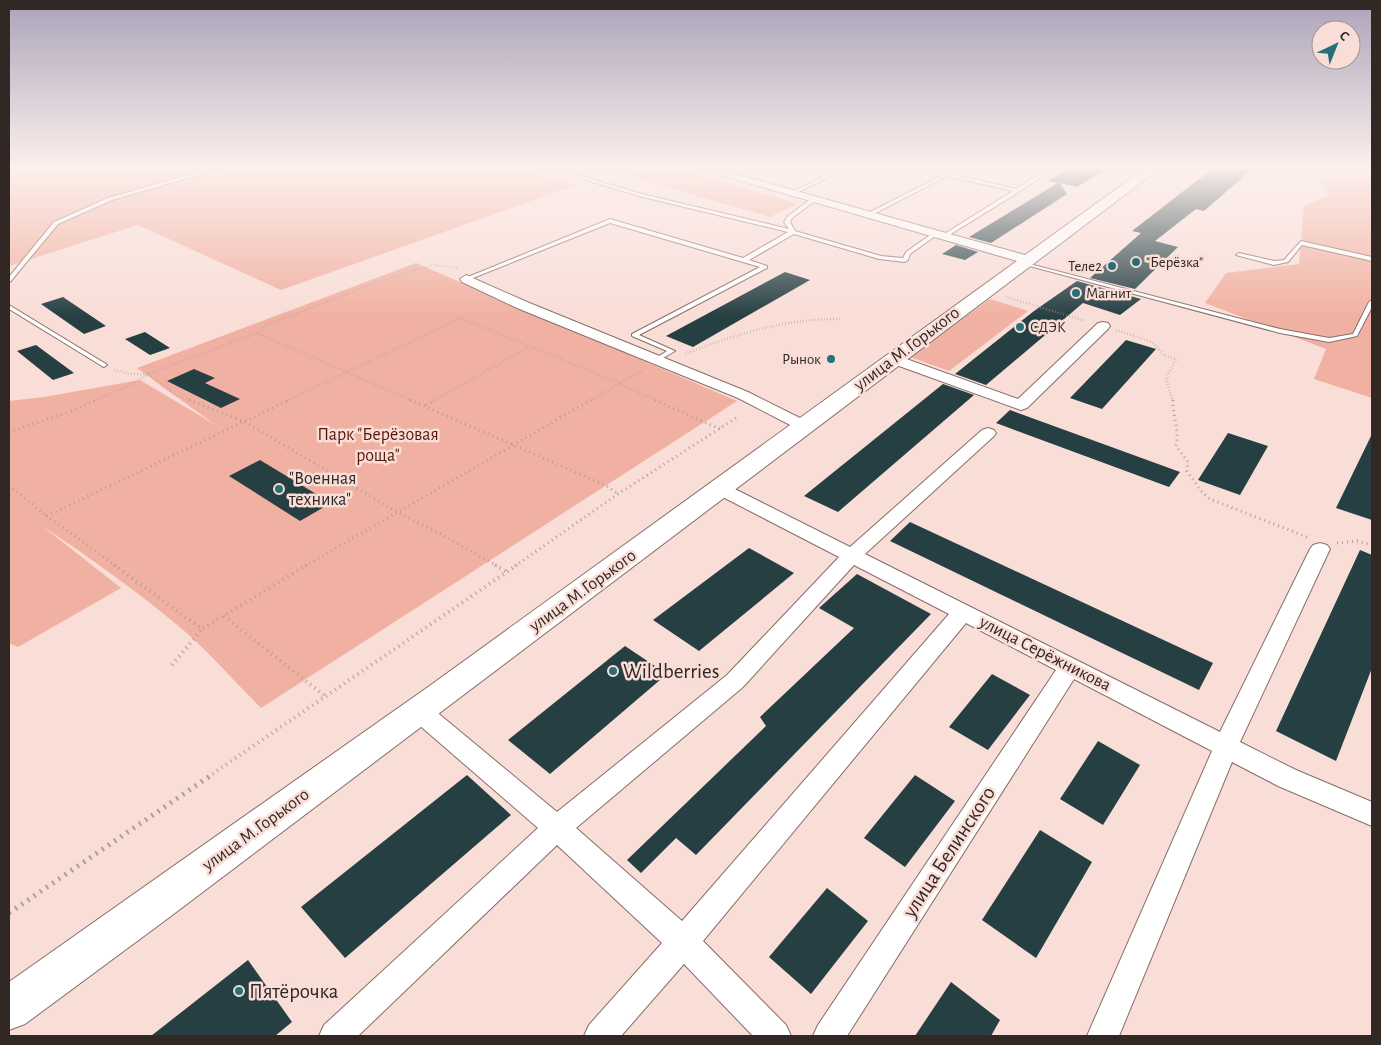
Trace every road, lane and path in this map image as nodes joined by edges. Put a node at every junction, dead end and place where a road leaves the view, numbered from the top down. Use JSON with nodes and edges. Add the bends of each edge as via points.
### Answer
{"nodes":[{"id":1,"x":68,"y":218,"type":"edge"},
{"id":2,"x":733,"y":218,"type":"edge"},
{"id":3,"x":790,"y":218,"type":"edge"},
{"id":4,"x":878,"y":218,"type":"edge"},
{"id":5,"x":970,"y":218,"type":"edge"},
{"id":6,"x":1086,"y":218,"type":"edge"},
{"id":7,"x":793,"y":232,"type":"junction"},
{"id":8,"x":940,"y":235,"type":"junction"},
{"id":9,"x":1240,"y":255,"type":"dead end"},
{"id":10,"x":1372,"y":259,"type":"edge"},
{"id":11,"x":744,"y":260,"type":"junction"},
{"id":12,"x":1026,"y":261,"type":"junction"},
{"id":13,"x":488,"y":270,"type":"junction"},
{"id":14,"x":466,"y":279,"type":"joint"},
{"id":15,"x":9,"y":280,"type":"edge"},
{"id":16,"x":987,"y":290,"type":"junction"},
{"id":17,"x":1372,"y":302,"type":"edge"},
{"id":18,"x":9,"y":307,"type":"edge"},
{"id":19,"x":842,"y":318,"type":"dead end"},
{"id":20,"x":1104,"y":326,"type":"junction"},
{"id":21,"x":257,"y":333,"type":"junction"},
{"id":22,"x":530,"y":347,"type":"junction"},
{"id":23,"x":893,"y":359,"type":"junction"},
{"id":24,"x":663,"y":361,"type":"junction"},
{"id":25,"x":104,"y":365,"type":"joint"},
{"id":26,"x":347,"y":371,"type":"junction"},
{"id":27,"x":148,"y":374,"type":"junction"},
{"id":28,"x":620,"y":383,"type":"junction"},
{"id":29,"x":426,"y":405,"type":"junction"},
{"id":30,"x":739,"y":416,"type":"dead end"},
{"id":31,"x":243,"y":422,"type":"junction"},
{"id":32,"x":804,"y":426,"type":"junction"},
{"id":33,"x":720,"y":429,"type":"junction"},
{"id":34,"x":9,"y":432,"type":"edge"},
{"id":35,"x":988,"y":433,"type":"dead end"},
{"id":36,"x":512,"y":444,"type":"junction"},
{"id":37,"x":9,"y":485,"type":"edge"},
{"id":38,"x":721,"y":489,"type":"junction"},
{"id":39,"x":618,"y":494,"type":"junction"},
{"id":40,"x":397,"y":512,"type":"junction"},
{"id":41,"x":47,"y":516,"type":"junction"},
{"id":42,"x":1322,"y":544,"type":"junction"},
{"id":43,"x":1372,"y":545,"type":"edge"},
{"id":44,"x":851,"y":556,"type":"junction"},
{"id":45,"x":507,"y":572,"type":"junction"},
{"id":46,"x":963,"y":612,"type":"junction"},
{"id":47,"x":224,"y":616,"type":"junction"},
{"id":48,"x":202,"y":629,"type":"junction"},
{"id":49,"x":172,"y":664,"type":"dead end"},
{"id":50,"x":1070,"y":667,"type":"junction"},
{"id":51,"x":326,"y":696,"type":"junction"},
{"id":52,"x":419,"y":711,"type":"junction"},
{"id":53,"x":1226,"y":746,"type":"junction"},
{"id":54,"x":1372,"y":814,"type":"edge"},
{"id":55,"x":558,"y":828,"type":"junction"},
{"id":56,"x":9,"y":913,"type":"edge"},
{"id":57,"x":683,"y":942,"type":"junction"},
{"id":58,"x":9,"y":1008,"type":"edge"},
{"id":59,"x":335,"y":1036,"type":"edge"},
{"id":60,"x":600,"y":1036,"type":"edge"},
{"id":61,"x":775,"y":1036,"type":"edge"},
{"id":62,"x":829,"y":1036,"type":"edge"},
{"id":63,"x":1103,"y":1036,"type":"edge"}],
"edges":[{"from":1,"to":15,"type":"lane","via":[[56,223]]},
{"from":2,"to":7,"type":"lane"},
{"from":3,"to":7,"type":"lane","via":[[787,222]]},
{"from":4,"to":8,"type":"street"},
{"from":5,"to":8,"type":"lane"},
{"from":6,"to":12,"type":"main road","name":"улица М.Горького"},
{"from":7,"to":8,"type":"lane","via":[[881,258],[906,260],[908,253]]},
{"from":7,"to":11,"type":"lane"},
{"from":8,"to":12,"type":"street"},
{"from":9,"to":10,"type":"lane","via":[[1274,262],[1286,261],[1301,243]]},
{"from":11,"to":13,"type":"lane","via":[[610,221]]},
{"from":11,"to":24,"type":"lane","via":[[765,267],[634,335],[672,351]]},
{"from":12,"to":16,"type":"main road","name":"улица М.Горького"},
{"from":12,"to":17,"type":"lane","via":[[1280,332],[1329,340],[1355,335]]},
{"from":13,"to":14,"type":"lane"},
{"from":13,"to":21,"type":"path","via":[[434,266],[377,282],[267,325]]},
{"from":14,"to":24,"type":"street"},
{"from":16,"to":20,"type":"path"},
{"from":16,"to":23,"type":"main road","name":"улица М.Горького"},
{"from":18,"to":25,"type":"lane"},
{"from":19,"to":24,"type":"path","via":[[778,324]]},
{"from":20,"to":23,"type":"street","via":[[1021,405]]},
{"from":20,"to":42,"type":"path","via":[[1152,342],[1164,355],[1176,359],[1166,379],[1173,399],[1176,446],[1188,462],[1187,471],[1201,491],[1210,499]]},
{"from":21,"to":26,"type":"path"},
{"from":21,"to":27,"type":"path"},
{"from":22,"to":26,"type":"path","via":[[460,318]]},
{"from":22,"to":28,"type":"path"},
{"from":22,"to":29,"type":"path"},
{"from":23,"to":32,"type":"main road","name":"улица М.Горького"},
{"from":24,"to":28,"type":"path"},
{"from":24,"to":32,"type":"street","via":[[743,395]]},
{"from":25,"to":27,"type":"path","via":[[117,372]]},
{"from":26,"to":29,"type":"path"},
{"from":26,"to":31,"type":"path"},
{"from":27,"to":31,"type":"path","via":[[174,394]]},
{"from":27,"to":34,"type":"path","via":[[69,412]]},
{"from":28,"to":33,"type":"path"},
{"from":28,"to":36,"type":"path"},
{"from":29,"to":36,"type":"path"},
{"from":30,"to":33,"type":"path"},
{"from":31,"to":40,"type":"path"},
{"from":31,"to":41,"type":"path"},
{"from":32,"to":38,"type":"main road","name":"улица М.Горького"},
{"from":33,"to":39,"type":"path"},
{"from":35,"to":44,"type":"street"},
{"from":36,"to":39,"type":"path","via":[[605,485]]},
{"from":36,"to":40,"type":"path"},
{"from":37,"to":41,"type":"path"},
{"from":38,"to":44,"type":"street","name":"улица Серёжникова"},
{"from":38,"to":52,"type":"main road","name":"улица М.Горького"},
{"from":39,"to":45,"type":"path"},
{"from":40,"to":45,"type":"path"},
{"from":40,"to":47,"type":"path"},
{"from":41,"to":48,"type":"path"},
{"from":42,"to":43,"type":"path","via":[[1357,541]]},
{"from":42,"to":53,"type":"street"},
{"from":44,"to":46,"type":"street","name":"улица Серёжникова"},
{"from":44,"to":55,"type":"street","via":[[735,681]]},
{"from":45,"to":51,"type":"path"},
{"from":46,"to":50,"type":"street","name":"улица Серёжникова"},
{"from":46,"to":57,"type":"street"},
{"from":47,"to":48,"type":"path"},
{"from":47,"to":51,"type":"path"},
{"from":48,"to":49,"type":"path"},
{"from":50,"to":53,"type":"street","name":"улица Серёжникова"},
{"from":50,"to":62,"type":"street","name":"улица Белинского"},
{"from":51,"to":56,"type":"path"},
{"from":52,"to":55,"type":"street"},
{"from":52,"to":58,"type":"main road","name":"улица М.Горького"},
{"from":53,"to":54,"type":"street","name":"улица Серёжникова","via":[[1287,778]]},
{"from":53,"to":63,"type":"street"},
{"from":55,"to":57,"type":"street"},
{"from":55,"to":59,"type":"street"},
{"from":57,"to":60,"type":"street"},
{"from":57,"to":61,"type":"street"}]}
